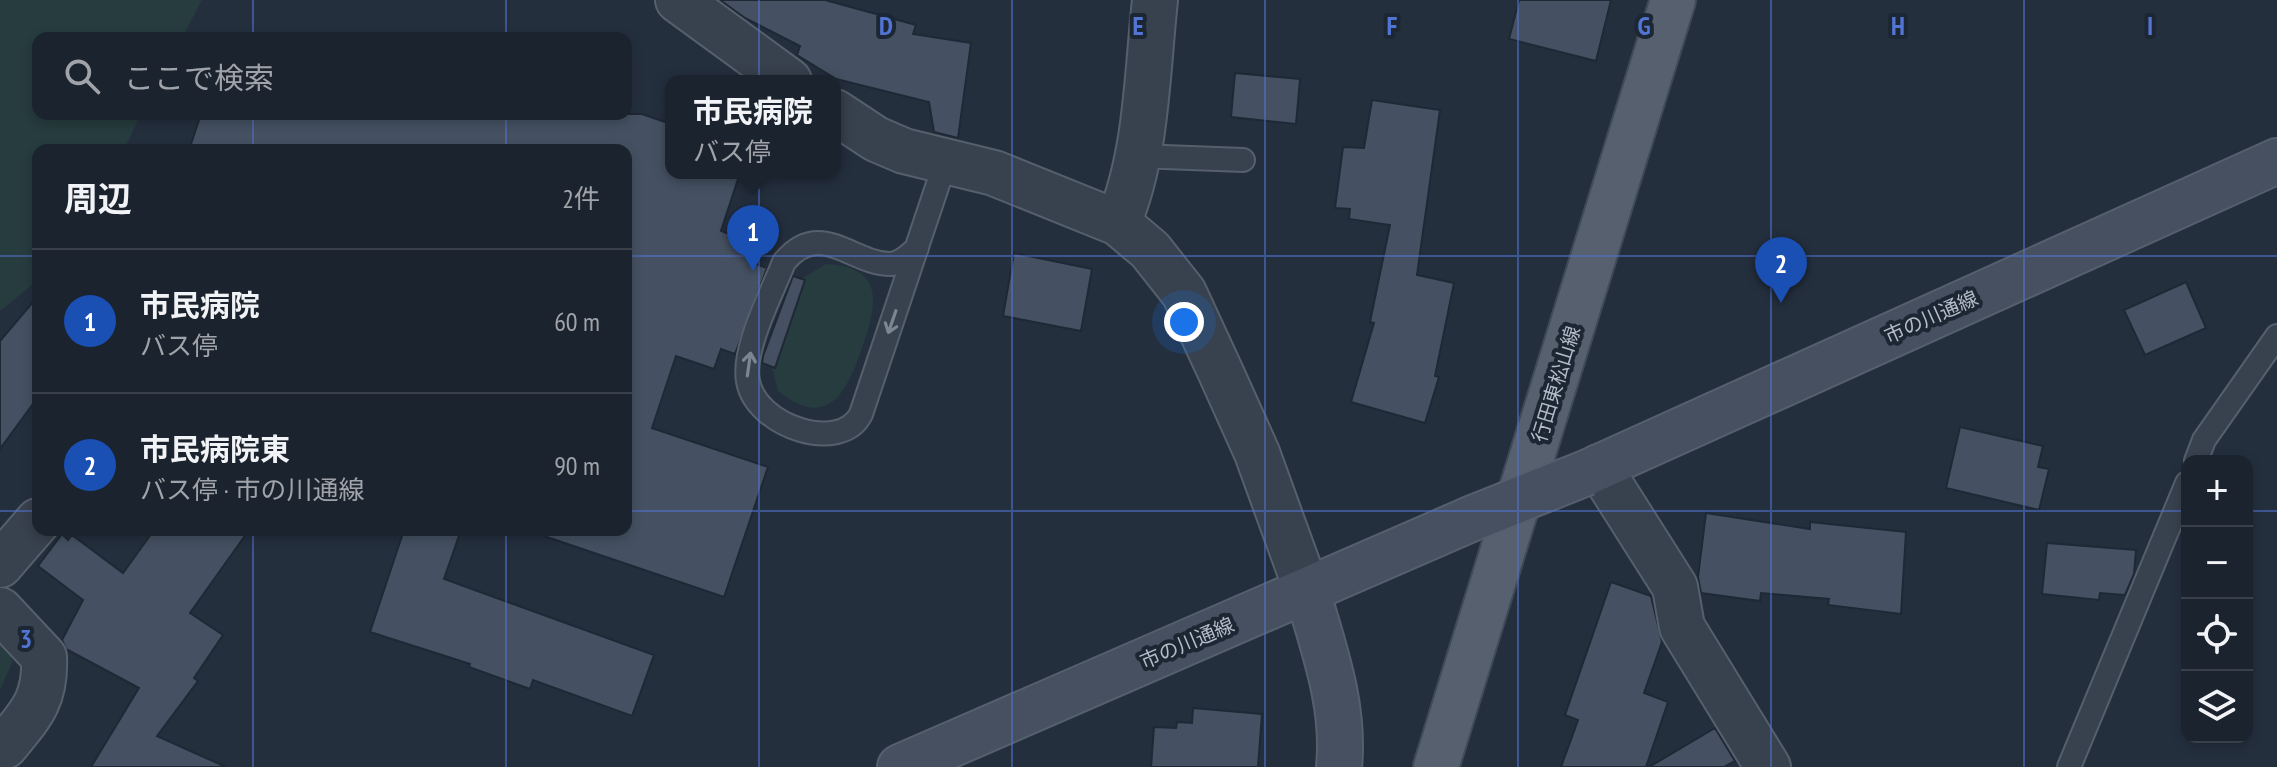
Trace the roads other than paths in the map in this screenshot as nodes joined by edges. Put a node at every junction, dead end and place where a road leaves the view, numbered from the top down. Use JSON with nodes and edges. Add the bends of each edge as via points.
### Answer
{"nodes":[{"id":1,"x":678,"y":0,"type":"edge"},
{"id":2,"x":1155,"y":0,"type":"edge"},
{"id":3,"x":1673,"y":0,"type":"edge"},
{"id":4,"x":781,"y":75,"type":"edge"},
{"id":5,"x":841,"y":116,"type":"edge"},
{"id":6,"x":1138,"y":156,"type":"junction"},
{"id":7,"x":946,"y":160,"type":"junction"},
{"id":8,"x":1243,"y":160,"type":"dead end"},
{"id":9,"x":2277,"y":161,"type":"edge"},
{"id":10,"x":1118,"y":223,"type":"junction"},
{"id":11,"x":917,"y":248,"type":"junction"},
{"id":12,"x":2277,"y":336,"type":"edge"},
{"id":13,"x":2198,"y":455,"type":"edge"},
{"id":14,"x":1593,"y":470,"type":"junction"},
{"id":15,"x":2181,"y":497,"type":"edge"},
{"id":16,"x":32,"y":528,"type":"edge"},
{"id":17,"x":0,"y":565,"type":"edge"},
{"id":18,"x":1307,"y":591,"type":"junction"},
{"id":19,"x":0,"y":610,"type":"edge"},
{"id":20,"x":13,"y":754,"type":"edge"},
{"id":21,"x":900,"y":767,"type":"edge"},
{"id":22,"x":1339,"y":767,"type":"edge"},
{"id":23,"x":1436,"y":767,"type":"edge"},
{"id":24,"x":1768,"y":767,"type":"edge"},
{"id":25,"x":2069,"y":767,"type":"edge"}],
"edges":[{"from":1,"to":4,"type":"street"},
{"from":2,"to":6,"type":"street"},
{"from":3,"to":23,"type":"main road","name":"行田東松山線"},
{"from":5,"to":7,"type":"street","via":[[876,139]]},
{"from":6,"to":8,"type":"lane"},
{"from":6,"to":10,"type":"street"},
{"from":7,"to":10,"type":"street","via":[[994,173]]},
{"from":7,"to":11,"type":"lane"},
{"from":9,"to":14,"type":"street","name":"市の川通線"},
{"from":10,"to":18,"type":"street","via":[[1150,250],[1184,293],[1257,453]]},
{"from":11,"to":11,"type":"lane","one_way":true,"via":[[858,420],[839,431],[814,432],[777,420],[758,407],[748,382],[750,353],[791,254],[825,244],[888,264]]},
{"from":12,"to":13,"type":"lane"},
{"from":14,"to":18,"type":"street","name":"市の川通線","bridge":true},
{"from":14,"to":24,"type":"street","via":[[1675,587],[1682,627]]},
{"from":15,"to":25,"type":"lane"},
{"from":16,"to":17,"type":"street"},
{"from":18,"to":21,"type":"street","name":"市の川通線"},
{"from":18,"to":22,"type":"street","via":[[1337,694]]},
{"from":19,"to":20,"type":"street","via":[[44,657],[38,705]]}]}
